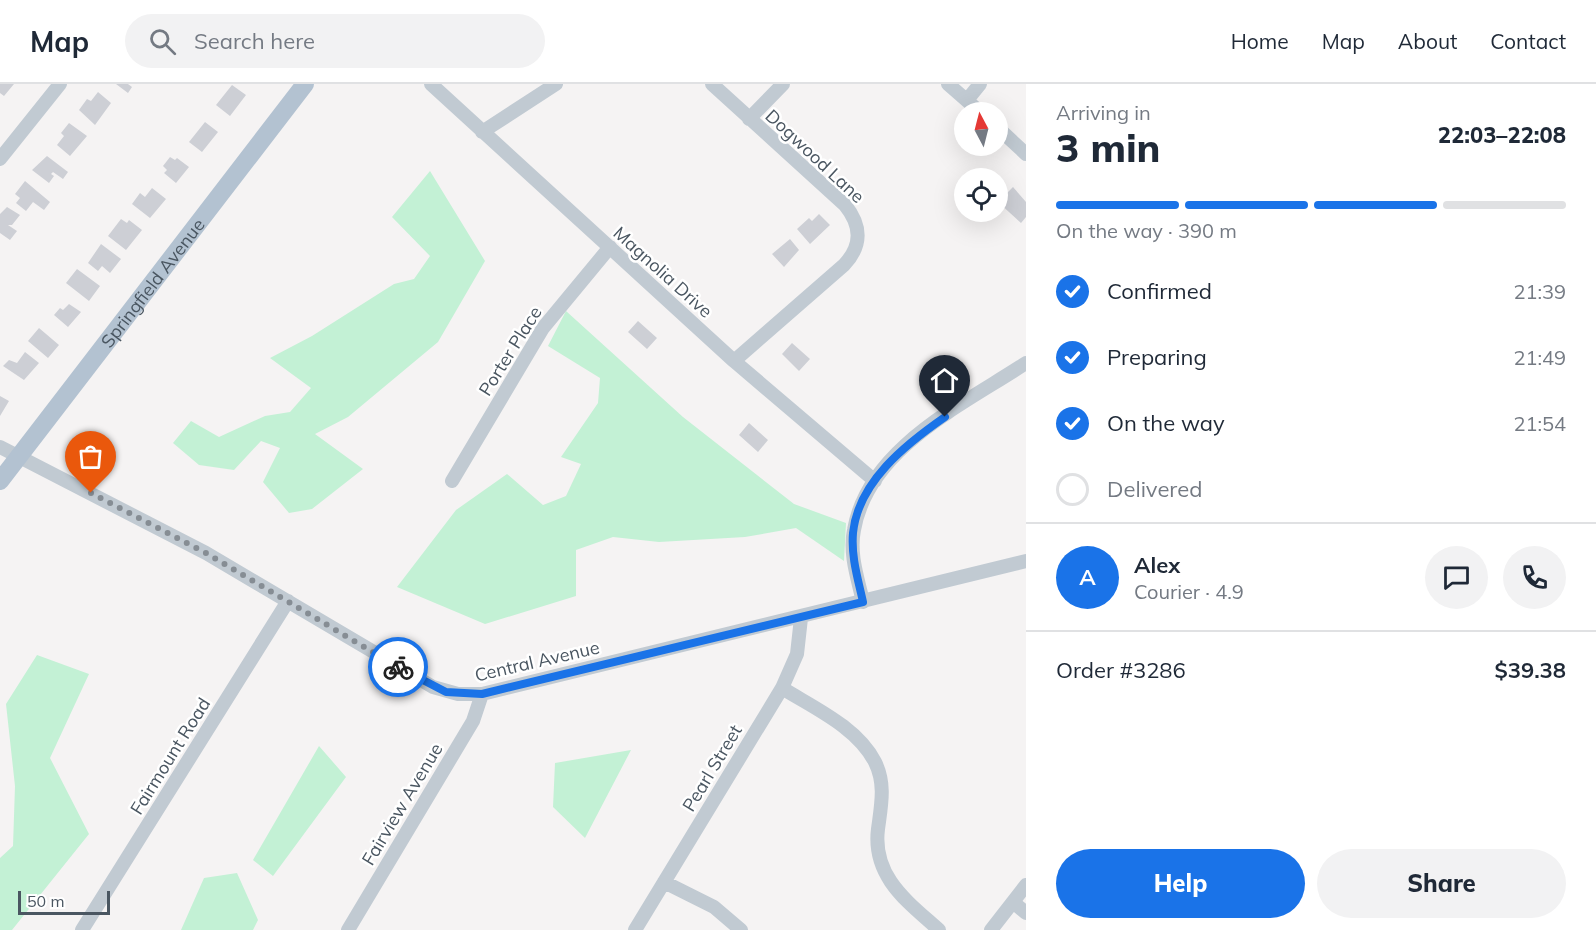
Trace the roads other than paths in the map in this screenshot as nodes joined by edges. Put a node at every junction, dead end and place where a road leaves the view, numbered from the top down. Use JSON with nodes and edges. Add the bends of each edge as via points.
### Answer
{"nodes":[{"id":1,"x":60,"y":84,"type":"edge"},
{"id":2,"x":305,"y":84,"type":"edge"},
{"id":3,"x":431,"y":84,"type":"edge"},
{"id":4,"x":556,"y":84,"type":"edge"},
{"id":5,"x":712,"y":84,"type":"edge"},
{"id":6,"x":783,"y":84,"type":"edge"},
{"id":7,"x":948,"y":84,"type":"edge"},
{"id":8,"x":980,"y":84,"type":"edge"},
{"id":9,"x":967,"y":100,"type":"joint"},
{"id":10,"x":749,"y":119,"type":"junction"},
{"id":11,"x":482,"y":132,"type":"junction"},
{"id":12,"x":1008,"y":137,"type":"edge"},
{"id":13,"x":1026,"y":154,"type":"edge"},
{"id":14,"x":0,"y":159,"type":"edge"},
{"id":15,"x":610,"y":247,"type":"junction"},
{"id":16,"x":734,"y":361,"type":"junction"},
{"id":17,"x":1026,"y":363,"type":"edge"},
{"id":18,"x":0,"y":447,"type":"edge"},
{"id":19,"x":19,"y":458,"type":"junction"},
{"id":20,"x":0,"y":481,"type":"edge"},
{"id":21,"x":875,"y":481,"type":"junction"},
{"id":22,"x":452,"y":482,"type":"dead end"},
{"id":23,"x":1026,"y":561,"type":"edge"},
{"id":24,"x":288,"y":601,"type":"junction"},
{"id":25,"x":863,"y":602,"type":"junction"},
{"id":26,"x":801,"y":618,"type":"junction"},
{"id":27,"x":782,"y":688,"type":"junction"},
{"id":28,"x":482,"y":694,"type":"junction"},
{"id":29,"x":664,"y":882,"type":"junction"},
{"id":30,"x":1026,"y":885,"type":"edge"},
{"id":31,"x":1012,"y":902,"type":"junction"},
{"id":32,"x":1026,"y":914,"type":"edge"},
{"id":33,"x":82,"y":930,"type":"edge"},
{"id":34,"x":348,"y":930,"type":"edge"},
{"id":35,"x":635,"y":930,"type":"edge"},
{"id":36,"x":741,"y":930,"type":"edge"},
{"id":37,"x":939,"y":930,"type":"edge"},
{"id":38,"x":991,"y":930,"type":"edge"}],
"edges":[{"from":1,"to":14,"type":"street"},
{"from":2,"to":19,"type":"main road","name":"Springfield Avenue"},
{"from":3,"to":11,"type":"street","name":"Magnolia Drive"},
{"from":4,"to":11,"type":"street"},
{"from":5,"to":10,"type":"street","name":"Dogwood Lane"},
{"from":6,"to":10,"type":"street"},
{"from":7,"to":9,"type":"street"},
{"from":8,"to":9,"type":"street"},
{"from":10,"to":16,"type":"street","name":"Dogwood Lane","via":[[845,206],[853,215],[859,234],[852,257]]},
{"from":11,"to":15,"type":"street","name":"Magnolia Drive"},
{"from":12,"to":13,"type":"street"},
{"from":15,"to":16,"type":"street","name":"Magnolia Drive"},
{"from":15,"to":22,"type":"street","name":"Porter Place","via":[[543,328]]},
{"from":16,"to":21,"type":"street","name":"Magnolia Drive"},
{"from":17,"to":21,"type":"street","via":[[917,436]]},
{"from":18,"to":19,"type":"street","name":"Central Avenue"},
{"from":19,"to":20,"type":"main road","name":"Springfield Avenue"},
{"from":19,"to":24,"type":"street","name":"Central Avenue","via":[[206,553]]},
{"from":21,"to":25,"type":"street","via":[[853,531]]},
{"from":23,"to":25,"type":"street","name":"Central Avenue"},
{"from":24,"to":28,"type":"street","name":"Central Avenue","via":[[433,687],[458,694]]},
{"from":24,"to":33,"type":"street","name":"Fairmount Road"},
{"from":25,"to":26,"type":"street","name":"Central Avenue"},
{"from":26,"to":27,"type":"street","name":"Pearl Street","via":[[797,654]]},
{"from":26,"to":28,"type":"street","name":"Central Avenue"},
{"from":27,"to":29,"type":"street","name":"Pearl Street"},
{"from":27,"to":37,"type":"street","via":[[852,733],[875,762],[883,798],[877,841],[884,872],[894,891]]},
{"from":28,"to":34,"type":"street","name":"Fairview Avenue","via":[[473,721]]},
{"from":29,"to":35,"type":"street","name":"Pearl Street"},
{"from":29,"to":36,"type":"street","via":[[714,907]]},
{"from":30,"to":31,"type":"street"},
{"from":31,"to":32,"type":"street"},
{"from":31,"to":38,"type":"street"}]}
